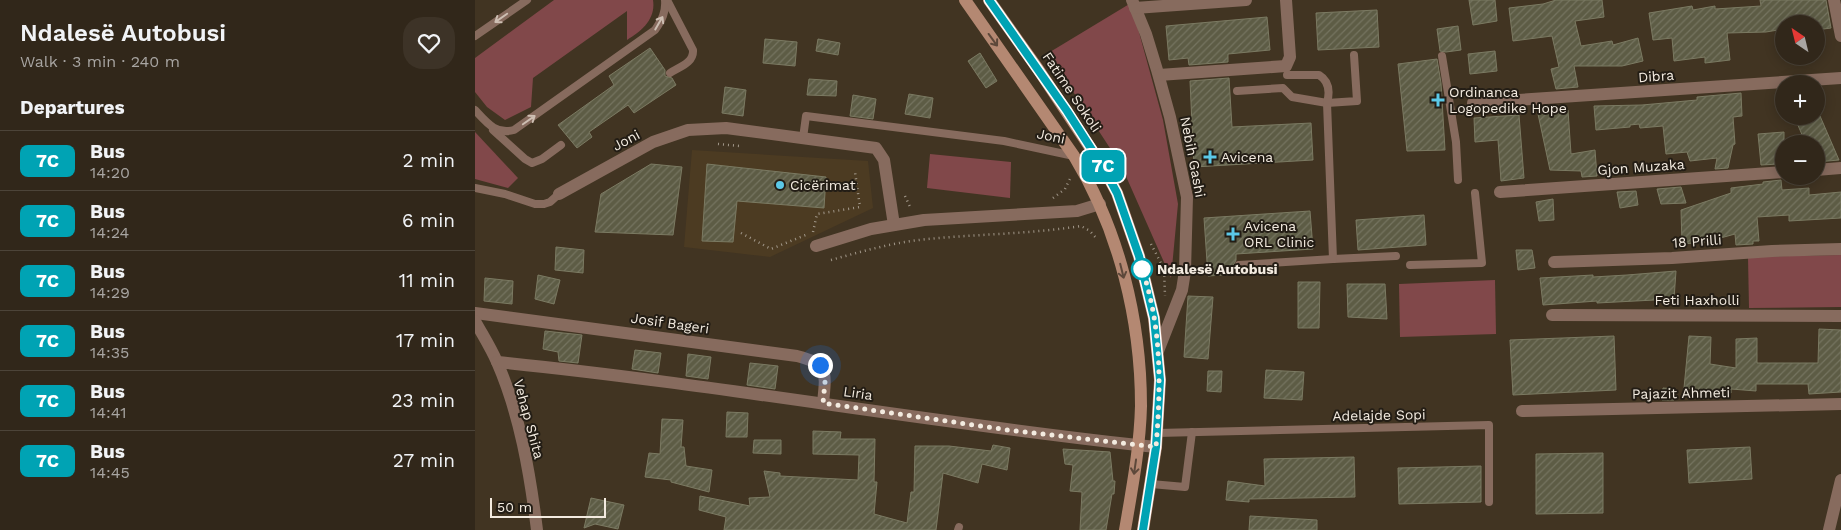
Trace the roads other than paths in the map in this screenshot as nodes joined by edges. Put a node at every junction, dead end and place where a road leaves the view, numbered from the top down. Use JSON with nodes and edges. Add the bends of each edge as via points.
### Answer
{"nodes":[{"id":1,"x":527,"y":0,"type":"edge"},
{"id":2,"x":666,"y":0,"type":"edge"},
{"id":3,"x":965,"y":0,"type":"edge"},
{"id":4,"x":989,"y":0,"type":"edge"},
{"id":5,"x":1246,"y":0,"type":"edge"},
{"id":6,"x":1286,"y":0,"type":"edge"},
{"id":7,"x":1834,"y":0,"type":"edge"},
{"id":8,"x":1133,"y":4,"type":"edge"},
{"id":9,"x":475,"y":36,"type":"edge"},
{"id":10,"x":1841,"y":36,"type":"edge"},
{"id":11,"x":1354,"y":55,"type":"dead end"},
{"id":12,"x":1442,"y":56,"type":"dead end"},
{"id":13,"x":670,"y":73,"type":"dead end"},
{"id":14,"x":1287,"y":75,"type":"dead end"},
{"id":15,"x":1159,"y":76,"type":"junction"},
{"id":16,"x":1841,"y":78,"type":"edge"},
{"id":17,"x":1237,"y":91,"type":"dead end"},
{"id":18,"x":1327,"y":103,"type":"junction"},
{"id":19,"x":1473,"y":103,"type":"dead end"},
{"id":20,"x":475,"y":110,"type":"edge"},
{"id":21,"x":492,"y":128,"type":"junction"},
{"id":22,"x":803,"y":138,"type":"junction"},
{"id":23,"x":561,"y":145,"type":"dead end"},
{"id":24,"x":1074,"y":156,"type":"junction"},
{"id":25,"x":1841,"y":168,"type":"edge"},
{"id":26,"x":1825,"y":169,"type":"edge"},
{"id":27,"x":1775,"y":173,"type":"edge"},
{"id":28,"x":1458,"y":180,"type":"dead end"},
{"id":29,"x":475,"y":188,"type":"edge"},
{"id":30,"x":1500,"y":192,"type":"dead end"},
{"id":31,"x":1475,"y":193,"type":"dead end"},
{"id":32,"x":559,"y":194,"type":"joint"},
{"id":33,"x":1101,"y":204,"type":"junction"},
{"id":34,"x":894,"y":225,"type":"junction"},
{"id":35,"x":1134,"y":238,"type":"junction"},
{"id":36,"x":1115,"y":244,"type":"junction"},
{"id":37,"x":816,"y":246,"type":"dead end"},
{"id":38,"x":1841,"y":249,"type":"edge"},
{"id":39,"x":1396,"y":256,"type":"dead end"},
{"id":40,"x":1333,"y":259,"type":"junction"},
{"id":41,"x":1554,"y":262,"type":"dead end"},
{"id":42,"x":1239,"y":265,"type":"dead end"},
{"id":43,"x":1410,"y":265,"type":"dead end"},
{"id":44,"x":475,"y":313,"type":"edge"},
{"id":45,"x":1552,"y":315,"type":"dead end"},
{"id":46,"x":1841,"y":316,"type":"edge"},
{"id":47,"x":475,"y":321,"type":"edge"},
{"id":48,"x":1158,"y":351,"type":"junction"},
{"id":49,"x":497,"y":362,"type":"junction"},
{"id":50,"x":823,"y":403,"type":"junction"},
{"id":51,"x":1841,"y":404,"type":"edge"},
{"id":52,"x":1522,"y":411,"type":"dead end"},
{"id":53,"x":1192,"y":432,"type":"junction"},
{"id":54,"x":1157,"y":433,"type":"junction"},
{"id":55,"x":1138,"y":445,"type":"junction"},
{"id":56,"x":1156,"y":447,"type":"junction"},
{"id":57,"x":1841,"y":480,"type":"edge"},
{"id":58,"x":1151,"y":484,"type":"junction"},
{"id":59,"x":1489,"y":502,"type":"dead end"},
{"id":60,"x":537,"y":530,"type":"edge"},
{"id":61,"x":1125,"y":530,"type":"edge"},
{"id":62,"x":1143,"y":530,"type":"edge"},
{"id":63,"x":1829,"y":530,"type":"edge"}],
"edges":[{"from":1,"to":9,"type":"lane","one_way":true},
{"from":2,"to":13,"type":"lane","via":[[693,50],[690,61]]},
{"from":21,"to":2,"type":"lane","one_way":true,"via":[[507,132],[514,130],[645,39],[663,19]]},
{"from":3,"to":24,"type":"street","one_way":true},
{"from":4,"to":35,"type":"street","name":"Fatime Sokoli","via":[[1103,167]]},
{"from":5,"to":8,"type":"street"},
{"from":6,"to":15,"type":"street","via":[[1290,57],[1286,66]]},
{"from":7,"to":10,"type":"street"},
{"from":8,"to":15,"type":"street","name":"Nebih Gashi"},
{"from":11,"to":18,"type":"lane","via":[[1357,101]]},
{"from":12,"to":28,"type":"lane","via":[[1456,142]]},
{"from":14,"to":18,"type":"lane","via":[[1313,74],[1323,78],[1329,94]]},
{"from":15,"to":48,"type":"street","name":"Nebih Gashi","via":[[1185,188],[1187,235],[1182,290]]},
{"from":16,"to":19,"type":"street","name":"Dibra"},
{"from":17,"to":18,"type":"lane","via":[[1283,88],[1292,97]]},
{"from":18,"to":40,"type":"lane"},
{"from":20,"to":21,"type":"lane"},
{"from":21,"to":23,"type":"lane","via":[[532,163]]},
{"from":22,"to":24,"type":"lane","name":"Joni","via":[[805,116],[1004,141]]},
{"from":22,"to":32,"type":"street","name":"Joni","via":[[726,128],[688,130],[653,142]]},
{"from":22,"to":34,"type":"street","name":"Joni","via":[[877,148],[884,160]]},
{"from":24,"to":33,"type":"street"},
{"from":25,"to":26,"type":"street"},
{"from":27,"to":30,"type":"street","name":"Gjon Muzaka"},
{"from":29,"to":32,"type":"lane","name":"Joni","via":[[535,204],[550,202]]},
{"from":31,"to":43,"type":"lane","via":[[1482,262]]},
{"from":33,"to":34,"type":"street","via":[[1077,211]]},
{"from":33,"to":36,"type":"street"},
{"from":34,"to":37,"type":"street"},
{"from":35,"to":36,"type":"street"},
{"from":35,"to":48,"type":"street","name":"Fatime Sokoli","via":[[1154,318]]},
{"from":36,"to":55,"type":"street","one_way":true,"via":[[1138,353],[1141,408]]},
{"from":38,"to":41,"type":"street","name":"18 Prilli"},
{"from":39,"to":40,"type":"lane"},
{"from":40,"to":42,"type":"lane"},
{"from":44,"to":50,"type":"street","name":"Josif Bageri","via":[[814,360],[820,365],[825,382]]},
{"from":45,"to":46,"type":"street","name":"Feti Haxholli"},
{"from":47,"to":49,"type":"street","name":"Vehap Shita"},
{"from":48,"to":54,"type":"street","name":"Fatime Sokoli"},
{"from":49,"to":50,"type":"street","name":"Liria"},
{"from":49,"to":60,"type":"street","name":"Vehap Shita","via":[[523,447]]},
{"from":50,"to":55,"type":"street","name":"Liria"},
{"from":51,"to":52,"type":"street","name":"Pajazit Ahmeti"},
{"from":53,"to":54,"type":"lane","name":"Adelajde Sopi"},
{"from":53,"to":58,"type":"lane","via":[[1185,487]]},
{"from":53,"to":59,"type":"lane","name":"Adelajde Sopi","via":[[1489,425]]},
{"from":54,"to":56,"type":"street","name":"Fatime Sokoli"},
{"from":55,"to":56,"type":"street","name":"Liria"},
{"from":55,"to":61,"type":"street","one_way":true},
{"from":56,"to":58,"type":"street","name":"Fatime Sokoli"},
{"from":57,"to":63,"type":"street"},
{"from":58,"to":62,"type":"street","name":"Fatime Sokoli"}]}
